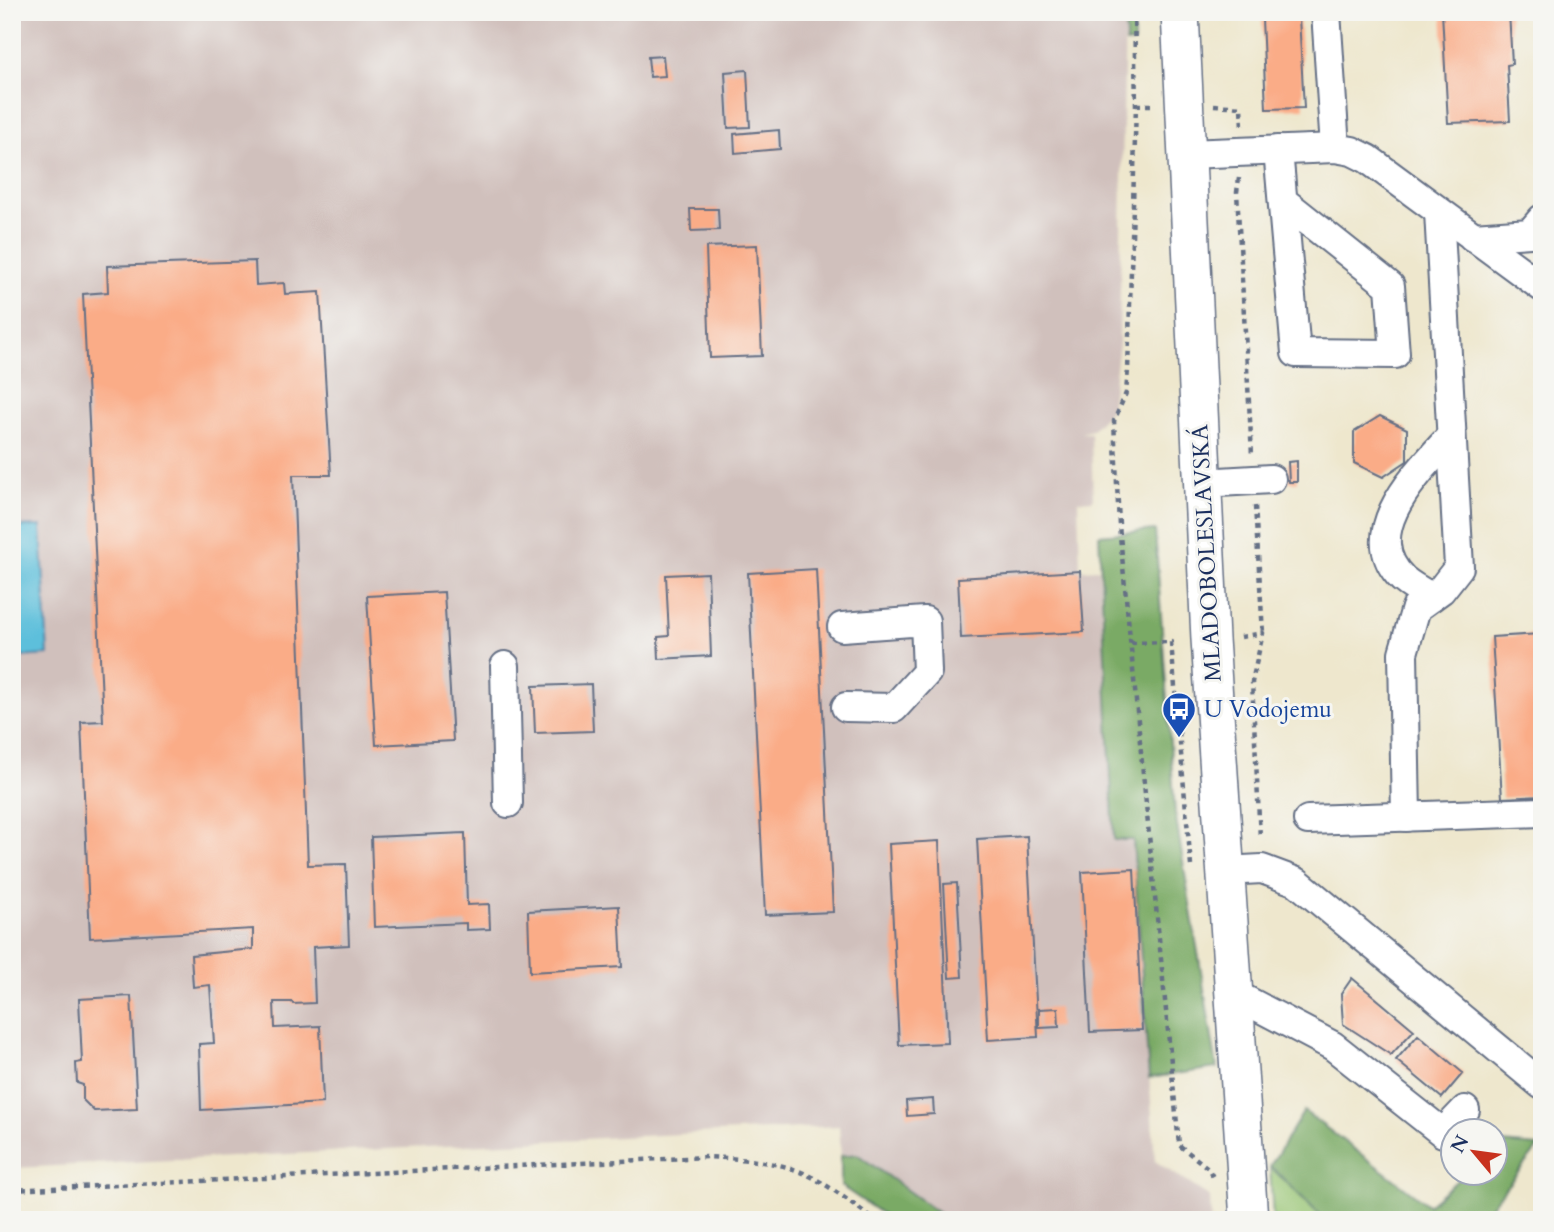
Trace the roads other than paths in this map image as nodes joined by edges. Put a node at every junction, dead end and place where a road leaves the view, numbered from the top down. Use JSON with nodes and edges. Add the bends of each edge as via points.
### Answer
{"nodes":[{"id":1,"x":1180,"y":12,"type":"edge"},
{"id":2,"x":1325,"y":12,"type":"edge"},
{"id":3,"x":1335,"y":148,"type":"junction"},
{"id":4,"x":1279,"y":150,"type":"junction"},
{"id":5,"x":1187,"y":154,"type":"junction"},
{"id":6,"x":1283,"y":201,"type":"junction"},
{"id":7,"x":1439,"y":212,"type":"junction"},
{"id":8,"x":1542,"y":219,"type":"edge"},
{"id":9,"x":1472,"y":237,"type":"junction"},
{"id":10,"x":1542,"y":287,"type":"edge"},
{"id":11,"x":1451,"y":436,"type":"junction"},
{"id":12,"x":1262,"y":479,"type":"road end"},
{"id":13,"x":1202,"y":483,"type":"junction"},
{"id":14,"x":1431,"y":597,"type":"junction"},
{"id":15,"x":842,"y":627,"type":"dead end"},
{"id":16,"x":505,"y":666,"type":"dead end"},
{"id":17,"x":846,"y":708,"type":"dead end"},
{"id":18,"x":508,"y":803,"type":"dead end"},
{"id":19,"x":1542,"y":813,"type":"edge"},
{"id":20,"x":1406,"y":817,"type":"junction"},
{"id":21,"x":1308,"y":820,"type":"dead end"},
{"id":22,"x":1208,"y":871,"type":"junction"},
{"id":23,"x":1234,"y":994,"type":"junction"},
{"id":24,"x":1542,"y":1085,"type":"edge"},
{"id":25,"x":1465,"y":1110,"type":"dead end"},
{"id":26,"x":1249,"y":1220,"type":"edge"}],
"edges":[{"from":1,"to":5,"type":"main road","name":"MLADOBOLESLAVSKÁ"},
{"from":2,"to":3,"type":"lane"},
{"from":3,"to":4,"type":"lane"},
{"from":3,"to":7,"type":"lane","via":[[1368,159]]},
{"from":4,"to":5,"type":"lane"},
{"from":4,"to":6,"type":"lane"},
{"from":5,"to":13,"type":"main road","name":"MLADOBOLESLAVSKÁ"},
{"from":6,"to":6,"type":"lane","via":[[1296,353],[1395,354],[1390,286]]},
{"from":7,"to":9,"type":"lane"},
{"from":7,"to":11,"type":"lane"},
{"from":8,"to":9,"type":"lane","via":[[1530,233]]},
{"from":9,"to":10,"type":"lane"},
{"from":11,"to":14,"type":"lane","via":[[1459,567]]},
{"from":11,"to":14,"type":"lane","via":[[1400,498],[1385,531],[1389,558],[1403,579]]},
{"from":12,"to":13,"type":"lane"},
{"from":13,"to":22,"type":"main road","name":"MLADOBOLESLAVSKÁ"},
{"from":14,"to":20,"type":"lane","via":[[1416,608],[1403,653]]},
{"from":15,"to":17,"type":"lane","via":[[925,621],[928,672],[894,708]]},
{"from":16,"to":18,"type":"lane"},
{"from":19,"to":20,"type":"lane"},
{"from":20,"to":21,"type":"lane"},
{"from":22,"to":23,"type":"main road","name":"MLADOBOLESLAVSKÁ"},
{"from":22,"to":24,"type":"lane","via":[[1262,869],[1297,883]]},
{"from":23,"to":25,"type":"lane","via":[[1333,1046],[1443,1133]]},
{"from":23,"to":26,"type":"main road","name":"MLADOBOLESLAVSKÁ"}]}
